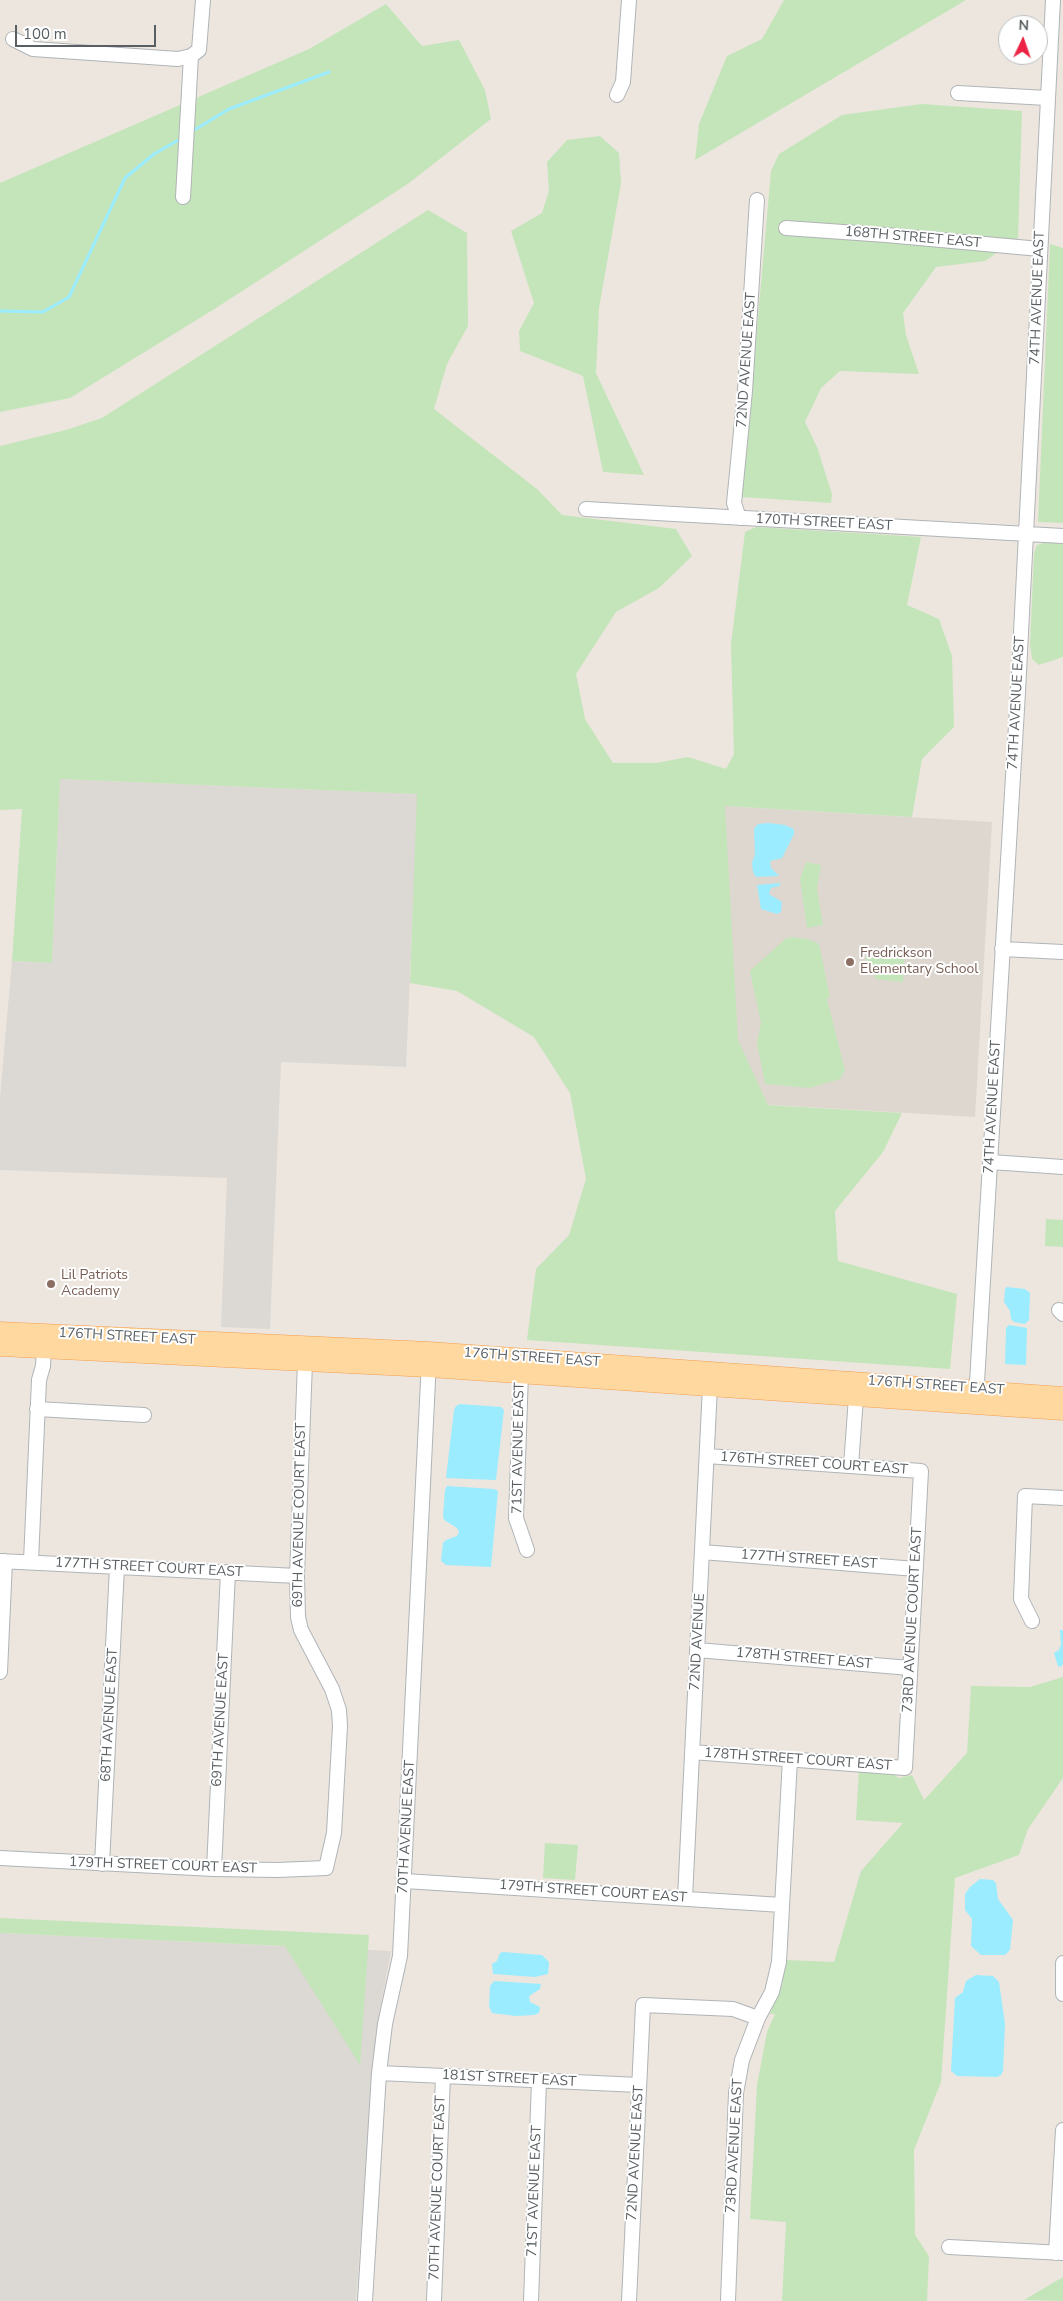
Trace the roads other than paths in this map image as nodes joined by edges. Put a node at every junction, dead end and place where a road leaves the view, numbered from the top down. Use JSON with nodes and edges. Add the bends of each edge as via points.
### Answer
{"nodes":[{"id":1,"x":203,"y":0,"type":"edge"},
{"id":2,"x":629,"y":0,"type":"edge"},
{"id":3,"x":1053,"y":0,"type":"edge"},
{"id":4,"x":13,"y":39,"type":"dead end"},
{"id":5,"x":191,"y":56,"type":"junction"},
{"id":6,"x":958,"y":93,"type":"dead end"},
{"id":7,"x":617,"y":95,"type":"dead end"},
{"id":8,"x":1047,"y":98,"type":"junction"},
{"id":9,"x":183,"y":197,"type":"dead end"},
{"id":10,"x":757,"y":200,"type":"dead end"},
{"id":11,"x":786,"y":228,"type":"dead end"},
{"id":12,"x":1040,"y":249,"type":"junction"},
{"id":13,"x":586,"y":509,"type":"dead end"},
{"id":14,"x":739,"y":518,"type":"junction"},
{"id":15,"x":1025,"y":534,"type":"junction"},
{"id":16,"x":1063,"y":536,"type":"edge"},
{"id":17,"x":1002,"y":949,"type":"junction"},
{"id":18,"x":1063,"y":952,"type":"edge"},
{"id":19,"x":991,"y":1162,"type":"junction"},
{"id":20,"x":1063,"y":1168,"type":"edge"},
{"id":21,"x":0,"y":1331,"type":"edge"},
{"id":22,"x":0,"y":1347,"type":"edge"},
{"id":23,"x":44,"y":1348,"type":"junction"},
{"id":24,"x":429,"y":1359,"type":"junction"},
{"id":25,"x":305,"y":1362,"type":"junction"},
{"id":26,"x":520,"y":1374,"type":"junction"},
{"id":27,"x":710,"y":1386,"type":"junction"},
{"id":28,"x":1063,"y":1396,"type":"edge"},
{"id":29,"x":856,"y":1397,"type":"junction"},
{"id":30,"x":977,"y":1397,"type":"junction"},
{"id":31,"x":37,"y":1409,"type":"junction"},
{"id":32,"x":1063,"y":1411,"type":"edge"},
{"id":33,"x":144,"y":1416,"type":"dead end"},
{"id":34,"x":707,"y":1456,"type":"junction"},
{"id":35,"x":851,"y":1466,"type":"junction"},
{"id":36,"x":921,"y":1471,"type":"joint"},
{"id":37,"x":1063,"y":1498,"type":"edge"},
{"id":38,"x":527,"y":1550,"type":"dead end"},
{"id":39,"x":702,"y":1552,"type":"junction"},
{"id":40,"x":3,"y":1561,"type":"edge"},
{"id":41,"x":31,"y":1561,"type":"junction"},
{"id":42,"x":118,"y":1566,"type":"junction"},
{"id":43,"x":916,"y":1568,"type":"junction"},
{"id":44,"x":228,"y":1572,"type":"junction"},
{"id":45,"x":297,"y":1576,"type":"junction"},
{"id":46,"x":1032,"y":1621,"type":"dead end"},
{"id":47,"x":697,"y":1650,"type":"junction"},
{"id":48,"x":910,"y":1668,"type":"junction"},
{"id":49,"x":0,"y":1672,"type":"edge"},
{"id":50,"x":692,"y":1752,"type":"junction"},
{"id":51,"x":790,"y":1759,"type":"junction"},
{"id":52,"x":905,"y":1768,"type":"joint"},
{"id":53,"x":0,"y":1858,"type":"edge"},
{"id":54,"x":102,"y":1864,"type":"junction"},
{"id":55,"x":326,"y":1868,"type":"joint"},
{"id":56,"x":214,"y":1869,"type":"junction"},
{"id":57,"x":405,"y":1881,"type":"junction"},
{"id":58,"x":685,"y":1898,"type":"junction"},
{"id":59,"x":782,"y":1905,"type":"junction"},
{"id":60,"x":1063,"y":1963,"type":"edge"},
{"id":61,"x":1063,"y":1994,"type":"edge"},
{"id":62,"x":758,"y":2018,"type":"junction"},
{"id":63,"x":379,"y":2073,"type":"junction"},
{"id":64,"x":443,"y":2076,"type":"junction"},
{"id":65,"x":539,"y":2081,"type":"junction"},
{"id":66,"x":639,"y":2085,"type":"junction"},
{"id":67,"x":1063,"y":2130,"type":"edge"},
{"id":68,"x":1062,"y":2172,"type":"edge"},
{"id":69,"x":949,"y":2247,"type":"dead end"},
{"id":70,"x":1059,"y":2253,"type":"edge"},
{"id":71,"x":365,"y":2301,"type":"edge"},
{"id":72,"x":434,"y":2301,"type":"edge"},
{"id":73,"x":530,"y":2301,"type":"edge"},
{"id":74,"x":629,"y":2301,"type":"edge"},
{"id":75,"x":728,"y":2301,"type":"edge"}],
"edges":[{"from":1,"to":5,"type":"street","via":[[199,50]]},
{"from":2,"to":7,"type":"street","via":[[623,82]]},
{"from":3,"to":8,"type":"street","name":"74TH AVENUE EAST"},
{"from":4,"to":5,"type":"street","via":[[33,49],[178,59]]},
{"from":5,"to":9,"type":"street"},
{"from":6,"to":8,"type":"street"},
{"from":8,"to":12,"type":"street","name":"74TH AVENUE EAST"},
{"from":10,"to":14,"type":"street","name":"72ND AVENUE EAST","via":[[744,408],[734,504]]},
{"from":11,"to":12,"type":"street","name":"168TH STREET EAST"},
{"from":12,"to":15,"type":"street","name":"74TH AVENUE EAST"},
{"from":13,"to":14,"type":"street","name":"170TH STREET EAST"},
{"from":14,"to":15,"type":"street","name":"170TH STREET EAST"},
{"from":15,"to":16,"type":"street","name":"170TH STREET EAST"},
{"from":15,"to":17,"type":"street","name":"74TH AVENUE EAST"},
{"from":17,"to":18,"type":"street"},
{"from":17,"to":19,"type":"street","name":"74TH AVENUE EAST"},
{"from":19,"to":20,"type":"street"},
{"from":19,"to":30,"type":"street","name":"74TH AVENUE EAST"},
{"from":21,"to":24,"type":"main road","name":"176TH STREET EAST"},
{"from":22,"to":23,"type":"main road","name":"176TH STREET EAST"},
{"from":23,"to":25,"type":"main road","name":"176TH STREET EAST"},
{"from":23,"to":31,"type":"street"},
{"from":24,"to":25,"type":"main road","name":"176TH STREET EAST"},
{"from":24,"to":26,"type":"main road","name":"176TH STREET EAST"},
{"from":24,"to":30,"type":"main road","name":"176TH STREET EAST"},
{"from":24,"to":57,"type":"street","name":"70TH AVENUE EAST"},
{"from":25,"to":45,"type":"street","name":"69TH AVENUE COURT EAST"},
{"from":26,"to":27,"type":"main road","name":"176TH STREET EAST"},
{"from":26,"to":38,"type":"street","name":"71ST AVENUE EAST","via":[[516,1518]]},
{"from":27,"to":29,"type":"main road","name":"176TH STREET EAST"},
{"from":27,"to":34,"type":"street","name":"72ND AVENUE"},
{"from":28,"to":30,"type":"main road","name":"176TH STREET EAST"},
{"from":29,"to":30,"type":"main road","name":"176TH STREET EAST"},
{"from":29,"to":35,"type":"street"},
{"from":30,"to":32,"type":"main road","name":"176TH STREET EAST"},
{"from":31,"to":33,"type":"street"},
{"from":31,"to":41,"type":"street"},
{"from":34,"to":35,"type":"street","name":"176TH STREET COURT EAST"},
{"from":34,"to":39,"type":"street","name":"72ND AVENUE"},
{"from":35,"to":36,"type":"street","name":"176TH STREET COURT EAST"},
{"from":36,"to":43,"type":"street","name":"73RD AVENUE COURT EAST"},
{"from":37,"to":46,"type":"street","via":[[1025,1496],[1021,1599]]},
{"from":39,"to":43,"type":"street","name":"177TH STREET EAST"},
{"from":39,"to":47,"type":"street","name":"72ND AVENUE"},
{"from":40,"to":41,"type":"street","name":"177TH STREET COURT EAST"},
{"from":40,"to":49,"type":"street"},
{"from":41,"to":42,"type":"street","name":"177TH STREET COURT EAST"},
{"from":42,"to":44,"type":"street","name":"177TH STREET COURT EAST"},
{"from":42,"to":54,"type":"street","name":"68TH AVENUE EAST"},
{"from":43,"to":48,"type":"street","name":"73RD AVENUE COURT EAST"},
{"from":44,"to":45,"type":"street","name":"177TH STREET COURT EAST"},
{"from":44,"to":56,"type":"street","name":"69TH AVENUE EAST"},
{"from":45,"to":55,"type":"street","name":"69TH AVENUE COURT EAST","via":[[301,1630],[339,1710],[334,1833]]},
{"from":47,"to":48,"type":"street","name":"178TH STREET EAST"},
{"from":47,"to":50,"type":"street","name":"72ND AVENUE"},
{"from":48,"to":52,"type":"street","name":"73RD AVENUE COURT EAST"},
{"from":50,"to":51,"type":"street","name":"178TH STREET COURT EAST"},
{"from":50,"to":58,"type":"street","name":"72ND AVENUE"},
{"from":51,"to":52,"type":"street","name":"178TH STREET COURT EAST"},
{"from":51,"to":59,"type":"street","name":"73RD AVENUE EAST"},
{"from":53,"to":54,"type":"street","name":"179TH STREET COURT EAST"},
{"from":54,"to":56,"type":"street","name":"179TH STREET COURT EAST"},
{"from":55,"to":56,"type":"street","name":"179TH STREET COURT EAST"},
{"from":57,"to":58,"type":"street","name":"179TH STREET COURT EAST"},
{"from":57,"to":63,"type":"street","name":"70TH AVENUE EAST","via":[[400,1956],[385,2024]]},
{"from":58,"to":59,"type":"street","name":"179TH STREET COURT EAST"},
{"from":59,"to":62,"type":"street","name":"73RD AVENUE EAST","via":[[776,1978]]},
{"from":60,"to":61,"type":"street"},
{"from":62,"to":66,"type":"street","name":"72ND AVENUE EAST","via":[[733,2009],[643,2005]]},
{"from":62,"to":75,"type":"street","name":"73RD AVENUE EAST","via":[[742,2060],[736,2093]]},
{"from":63,"to":64,"type":"street","name":"181ST STREET EAST"},
{"from":63,"to":71,"type":"street","name":"70TH AVENUE EAST"},
{"from":64,"to":65,"type":"street","name":"181ST STREET EAST"},
{"from":64,"to":72,"type":"street","name":"70TH AVENUE COURT EAST"},
{"from":65,"to":66,"type":"street","name":"181ST STREET EAST"},
{"from":65,"to":73,"type":"street","name":"71ST AVENUE EAST"},
{"from":66,"to":74,"type":"street","name":"72ND AVENUE EAST"},
{"from":67,"to":68,"type":"street"},
{"from":68,"to":70,"type":"street"},
{"from":69,"to":70,"type":"street"}]}
